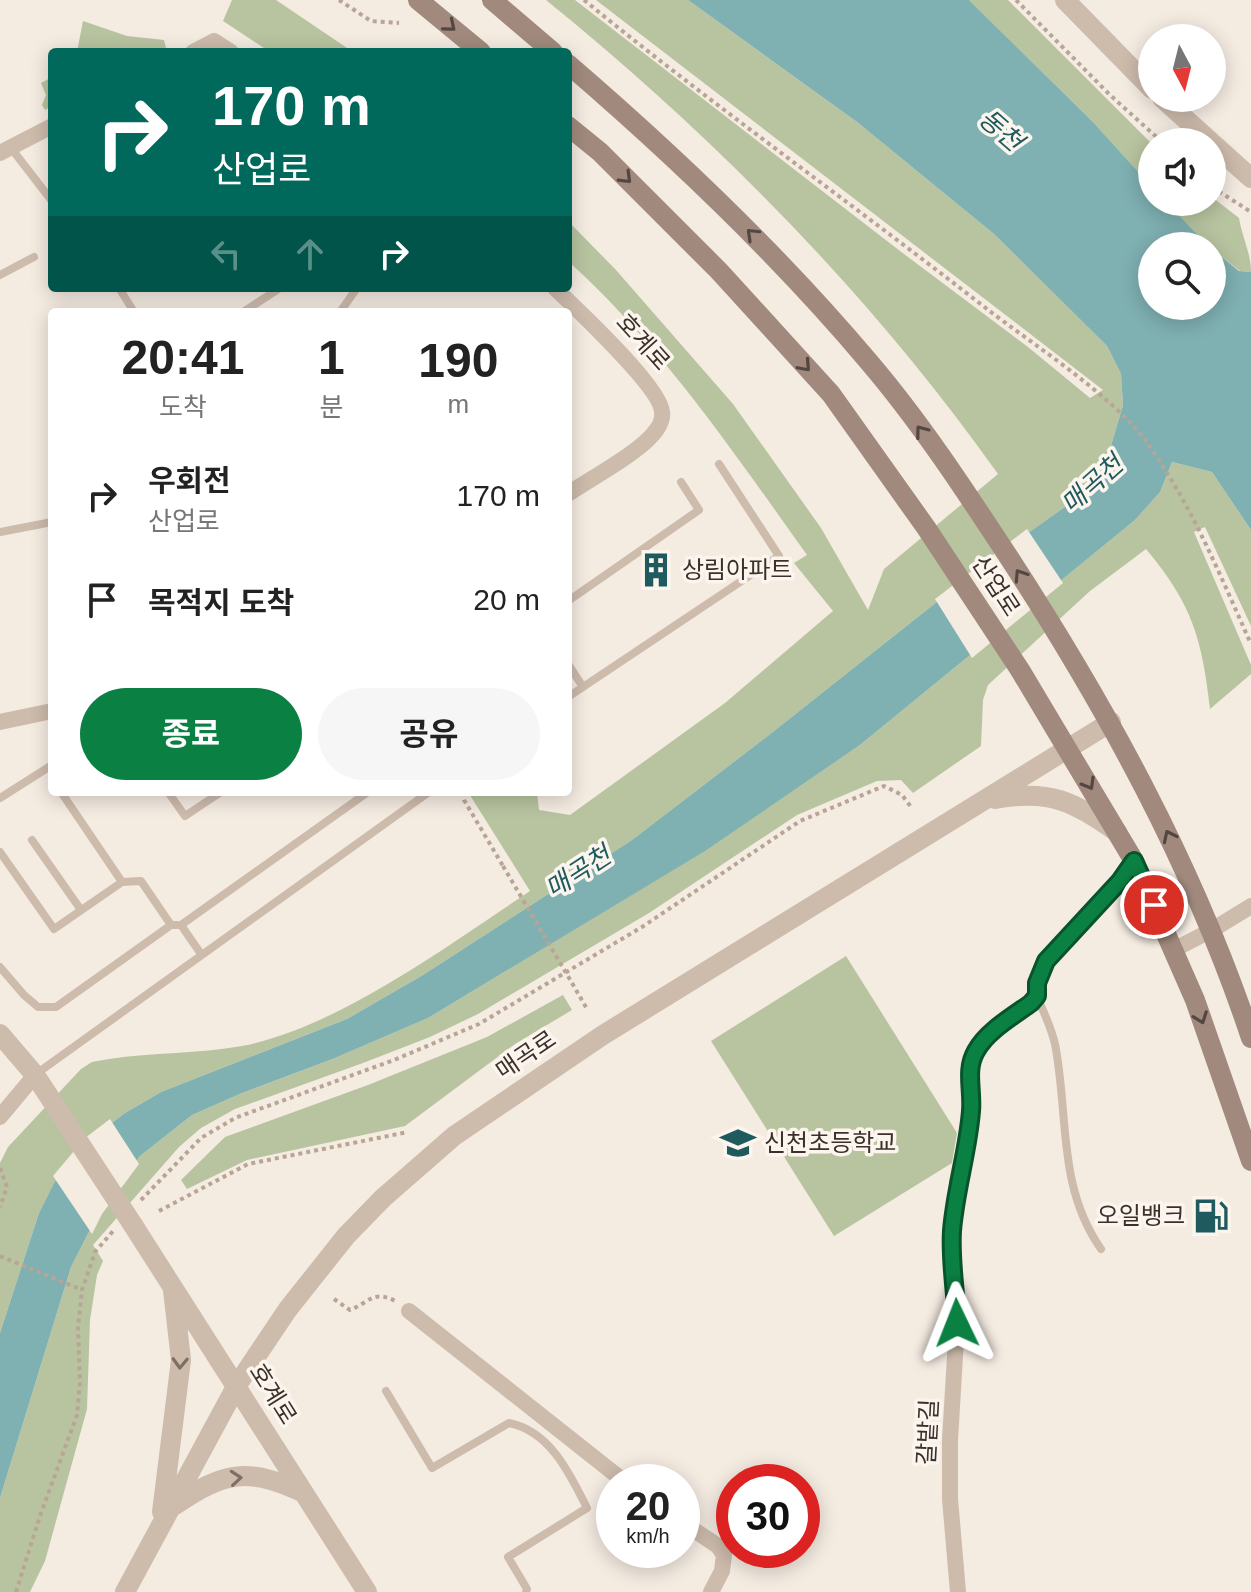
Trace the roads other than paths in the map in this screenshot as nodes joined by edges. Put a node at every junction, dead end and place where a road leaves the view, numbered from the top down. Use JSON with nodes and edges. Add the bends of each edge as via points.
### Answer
{"nodes":[{"id":1,"x":418,"y":0,"type":"edge"},
{"id":2,"x":492,"y":0,"type":"edge"},
{"id":3,"x":1065,"y":0,"type":"edge"},
{"id":4,"x":201,"y":48,"type":"edge"},
{"id":5,"x":225,"y":48,"type":"edge"},
{"id":6,"x":476,"y":48,"type":"edge"},
{"id":7,"x":548,"y":48,"type":"edge"},
{"id":8,"x":572,"y":67,"type":"edge"},
{"id":9,"x":1138,"y":75,"type":"edge"},
{"id":10,"x":1178,"y":112,"type":"edge"},
{"id":11,"x":48,"y":128,"type":"edge"},
{"id":12,"x":1196,"y":128,"type":"edge"},
{"id":13,"x":572,"y":129,"type":"edge"},
{"id":14,"x":5,"y":150,"type":"edge"},
{"id":15,"x":1226,"y":155,"type":"edge"},
{"id":16,"x":1251,"y":178,"type":"edge"},
{"id":17,"x":48,"y":197,"type":"edge"},
{"id":18,"x":34,"y":257,"type":"dead end"},
{"id":19,"x":0,"y":275,"type":"edge"},
{"id":20,"x":274,"y":292,"type":"edge"},
{"id":21,"x":559,"y":292,"type":"edge"},
{"id":22,"x":249,"y":308,"type":"edge"},
{"id":23,"x":719,"y":464,"type":"dead end"},
{"id":24,"x":681,"y":482,"type":"dead end"},
{"id":25,"x":572,"y":491,"type":"edge"},
{"id":26,"x":48,"y":523,"type":"edge"},
{"id":27,"x":0,"y":532,"type":"edge"},
{"id":28,"x":572,"y":598,"type":"edge"},
{"id":29,"x":572,"y":670,"type":"edge"},
{"id":30,"x":583,"y":687,"type":"junction"},
{"id":31,"x":572,"y":694,"type":"edge"},
{"id":32,"x":48,"y":712,"type":"edge"},
{"id":33,"x":0,"y":722,"type":"edge"},
{"id":34,"x":1111,"y":722,"type":"junction"},
{"id":35,"x":1068,"y":748,"type":"junction"},
{"id":36,"x":48,"y":768,"type":"edge"},
{"id":37,"x":64,"y":796,"type":"edge"},
{"id":38,"x":171,"y":796,"type":"edge"},
{"id":39,"x":215,"y":796,"type":"edge"},
{"id":40,"x":362,"y":796,"type":"edge"},
{"id":41,"x":423,"y":796,"type":"edge"},
{"id":42,"x":0,"y":798,"type":"edge"},
{"id":43,"x":983,"y":801,"type":"junction"},
{"id":44,"x":1117,"y":832,"type":"junction"},
{"id":45,"x":32,"y":840,"type":"dead end"},
{"id":46,"x":0,"y":852,"type":"edge"},
{"id":47,"x":1134,"y":861,"type":"junction"},
{"id":48,"x":122,"y":882,"type":"junction"},
{"id":49,"x":1251,"y":906,"type":"edge"},
{"id":50,"x":81,"y":910,"type":"junction"},
{"id":51,"x":171,"y":925,"type":"junction"},
{"id":52,"x":181,"y":925,"type":"junction"},
{"id":53,"x":1212,"y":930,"type":"junction"},
{"id":54,"x":1175,"y":949,"type":"junction"},
{"id":55,"x":201,"y":954,"type":"junction"},
{"id":56,"x":0,"y":967,"type":"edge"},
{"id":57,"x":1037,"y":996,"type":"junction"},
{"id":58,"x":0,"y":1034,"type":"edge"},
{"id":59,"x":1251,"y":1038,"type":"edge"},
{"id":60,"x":35,"y":1075,"type":"junction"},
{"id":61,"x":0,"y":1117,"type":"edge"},
{"id":62,"x":1251,"y":1161,"type":"edge"},
{"id":63,"x":1101,"y":1249,"type":"dead end"},
{"id":64,"x":172,"y":1286,"type":"junction"},
{"id":65,"x":409,"y":1311,"type":"road end"},
{"id":66,"x":237,"y":1385,"type":"junction"},
{"id":67,"x":386,"y":1391,"type":"dead end"},
{"id":68,"x":602,"y":1464,"type":"edge"},
{"id":69,"x":305,"y":1494,"type":"junction"},
{"id":70,"x":171,"y":1507,"type":"junction"},
{"id":71,"x":160,"y":1527,"type":"junction"},
{"id":72,"x":700,"y":1534,"type":"edge"},
{"id":73,"x":125,"y":1592,"type":"edge"},
{"id":74,"x":367,"y":1592,"type":"edge"},
{"id":75,"x":526,"y":1592,"type":"edge"},
{"id":76,"x":711,"y":1592,"type":"edge"},
{"id":77,"x":958,"y":1592,"type":"edge"}],
"edges":[{"from":1,"to":6,"type":"main road","one_way":true},
{"from":2,"to":7,"type":"main road"},
{"from":3,"to":9,"type":"street"},
{"from":4,"to":5,"type":"street","via":[[214,41]]},
{"from":34,"to":8,"type":"main road","name":"산업로","one_way":true,"via":[[967,494],[870,363],[759,239]]},
{"from":10,"to":12,"type":"street"},
{"from":11,"to":14,"type":"street"},
{"from":13,"to":35,"type":"main road","name":"산업로","one_way":true,"via":[[719,271],[831,394],[927,529]]},
{"from":14,"to":17,"type":"lane"},
{"from":15,"to":16,"type":"street"},
{"from":18,"to":19,"type":"lane"},
{"from":20,"to":22,"type":"lane"},
{"from":21,"to":25,"type":"street","name":"호계로","via":[[654,392],[663,410],[660,426],[649,440]]},
{"from":23,"to":30,"type":"lane","via":[[779,556]]},
{"from":24,"to":28,"type":"lane","via":[[699,510]]},
{"from":26,"to":27,"type":"lane"},
{"from":29,"to":30,"type":"lane"},
{"from":30,"to":31,"type":"lane"},
{"from":32,"to":33,"type":"street"},
{"from":34,"to":35,"type":"street","name":"매곡로"},
{"from":53,"to":34,"type":"main road","name":"산업로","one_way":true},
{"from":35,"to":43,"type":"street","name":"매곡로"},
{"from":35,"to":44,"type":"main road","name":"산업로","one_way":true},
{"from":36,"to":42,"type":"lane"},
{"from":37,"to":48,"type":"lane"},
{"from":38,"to":39,"type":"lane","via":[[185,816]]},
{"from":40,"to":52,"type":"lane"},
{"from":41,"to":55,"type":"lane"},
{"from":43,"to":44,"type":"street","via":[[1025,793],[1050,796],[1083,809]]},
{"from":43,"to":66,"type":"street","name":"매곡로","via":[[603,1035],[454,1136],[346,1236]]},
{"from":44,"to":47,"type":"main road","name":"산업로"},
{"from":45,"to":50,"type":"lane"},
{"from":46,"to":50,"type":"lane","via":[[54,929]]},
{"from":47,"to":54,"type":"main road","name":"산업로"},
{"from":47,"to":57,"type":"street","via":[[1046,961]]},
{"from":48,"to":50,"type":"lane"},
{"from":48,"to":51,"type":"lane","via":[[141,881]]},
{"from":49,"to":53,"type":"street"},
{"from":51,"to":52,"type":"lane"},
{"from":51,"to":56,"type":"lane","via":[[56,1007],[38,1007]]},
{"from":52,"to":55,"type":"lane"},
{"from":53,"to":54,"type":"street"},
{"from":53,"to":59,"type":"main road","name":"산업로"},
{"from":54,"to":62,"type":"main road","name":"산업로","one_way":true},
{"from":55,"to":60,"type":"lane"},
{"from":57,"to":63,"type":"lane","via":[[1055,1046],[1074,1197]]},
{"from":57,"to":77,"type":"street","name":"갈밭길","via":[[985,1039],[969,1067],[972,1108],[957,1182],[952,1245],[957,1323],[950,1499]]},
{"from":58,"to":60,"type":"street"},
{"from":60,"to":61,"type":"street"},
{"from":60,"to":64,"type":"street","name":"호계로","bridge":true},
{"from":64,"to":66,"type":"street","name":"호계로"},
{"from":64,"to":71,"type":"street","one_way":true,"via":[[181,1360]]},
{"from":65,"to":68,"type":"street"},
{"from":66,"to":69,"type":"street","name":"호계로"},
{"from":66,"to":70,"type":"street","name":"매곡로"},
{"from":67,"to":75,"type":"lane","via":[[432,1468],[509,1423],[523,1426],[551,1447],[570,1474],[587,1508],[508,1557]]},
{"from":70,"to":69,"type":"street","one_way":true,"via":[[205,1484],[235,1476],[272,1479]]},
{"from":69,"to":74,"type":"street","name":"호계로"},
{"from":70,"to":71,"type":"street","name":"매곡로"},
{"from":71,"to":73,"type":"street","name":"매곡로"},
{"from":72,"to":76,"type":"street","via":[[724,1555]]}]}
